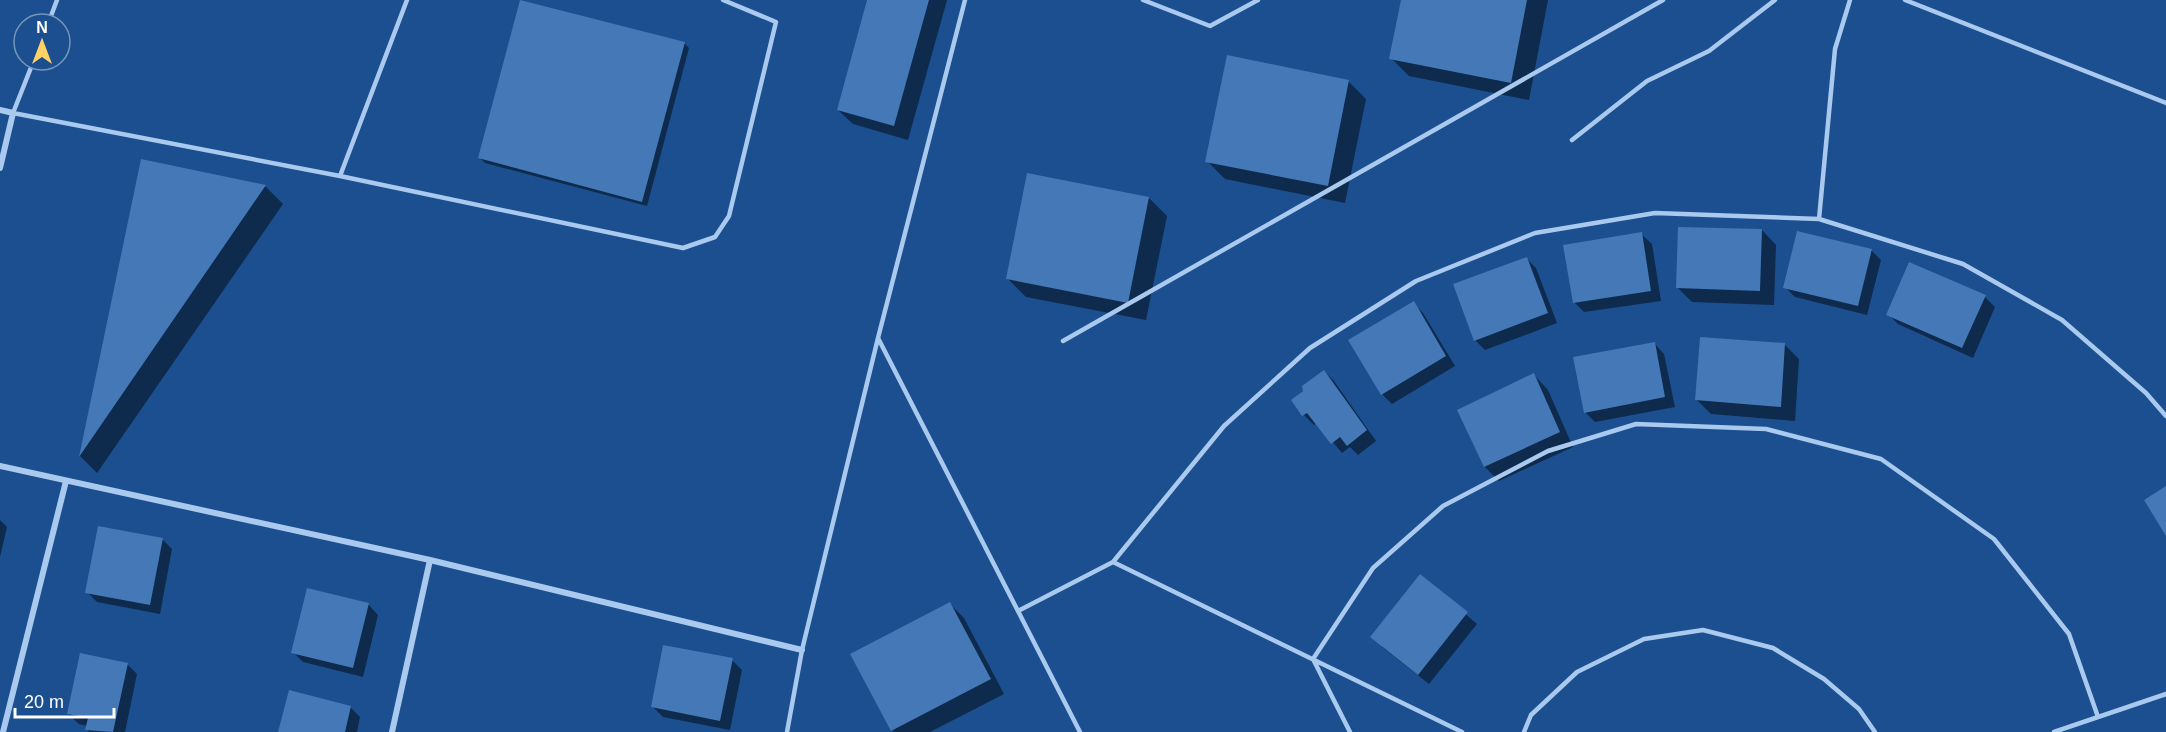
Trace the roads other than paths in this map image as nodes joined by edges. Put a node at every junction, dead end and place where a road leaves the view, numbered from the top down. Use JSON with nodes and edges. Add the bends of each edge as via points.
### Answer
{"nodes":[{"id":1,"x":407,"y":0,"type":"edge"},
{"id":2,"x":723,"y":0,"type":"edge"},
{"id":3,"x":965,"y":0,"type":"edge"},
{"id":4,"x":1143,"y":0,"type":"edge"},
{"id":5,"x":1258,"y":0,"type":"edge"},
{"id":6,"x":1663,"y":0,"type":"edge"},
{"id":7,"x":1775,"y":0,"type":"edge"},
{"id":8,"x":1850,"y":0,"type":"edge"},
{"id":9,"x":1905,"y":0,"type":"edge"},
{"id":10,"x":1917,"y":2,"type":"edge"},
{"id":11,"x":29,"y":72,"type":"edge"},
{"id":12,"x":2166,"y":103,"type":"edge"},
{"id":13,"x":0,"y":110,"type":"edge"},
{"id":14,"x":13,"y":113,"type":"junction"},
{"id":15,"x":1572,"y":140,"type":"dead end"},
{"id":16,"x":0,"y":168,"type":"edge"},
{"id":17,"x":340,"y":176,"type":"junction"},
{"id":18,"x":1819,"y":219,"type":"junction"},
{"id":19,"x":878,"y":338,"type":"junction"},
{"id":20,"x":1063,"y":341,"type":"dead end"},
{"id":21,"x":2166,"y":416,"type":"edge"},
{"id":22,"x":0,"y":466,"type":"edge"},
{"id":23,"x":66,"y":481,"type":"junction"},
{"id":24,"x":430,"y":560,"type":"junction"},
{"id":25,"x":1113,"y":562,"type":"junction"},
{"id":26,"x":1018,"y":611,"type":"junction"},
{"id":27,"x":802,"y":650,"type":"junction"},
{"id":28,"x":1313,"y":660,"type":"junction"},
{"id":29,"x":2166,"y":694,"type":"edge"},
{"id":30,"x":2098,"y":717,"type":"junction"},
{"id":31,"x":3,"y":732,"type":"edge"},
{"id":32,"x":392,"y":732,"type":"edge"},
{"id":33,"x":787,"y":732,"type":"edge"},
{"id":34,"x":1080,"y":732,"type":"edge"},
{"id":35,"x":1350,"y":732,"type":"edge"},
{"id":36,"x":1462,"y":732,"type":"edge"},
{"id":37,"x":1524,"y":732,"type":"edge"},
{"id":38,"x":1875,"y":732,"type":"edge"},
{"id":39,"x":2054,"y":732,"type":"edge"}],
"edges":[{"from":1,"to":17,"type":"lane"},
{"from":2,"to":17,"type":"lane","via":[[776,22],[729,216],[715,237],[682,248]]},
{"from":3,"to":19,"type":"lane"},
{"from":4,"to":5,"type":"lane","via":[[1210,26]]},
{"from":6,"to":20,"type":"lane"},
{"from":7,"to":15,"type":"lane","via":[[1709,51],[1647,81]]},
{"from":8,"to":18,"type":"lane","via":[[1835,49]]},
{"from":9,"to":10,"type":"lane"},
{"from":10,"to":12,"type":"lane"},
{"from":11,"to":14,"type":"lane"},
{"from":13,"to":14,"type":"street"},
{"from":14,"to":16,"type":"street"},
{"from":14,"to":17,"type":"lane"},
{"from":18,"to":21,"type":"lane","via":[[1963,264],[2062,320],[2146,393]]},
{"from":18,"to":25,"type":"lane","via":[[1655,213],[1535,233],[1416,281],[1310,348],[1224,426]]},
{"from":19,"to":26,"type":"lane"},
{"from":19,"to":27,"type":"lane"},
{"from":22,"to":23,"type":"street"},
{"from":23,"to":24,"type":"street"},
{"from":23,"to":31,"type":"street"},
{"from":24,"to":27,"type":"street"},
{"from":24,"to":32,"type":"street"},
{"from":25,"to":26,"type":"lane"},
{"from":25,"to":28,"type":"lane"},
{"from":26,"to":34,"type":"lane"},
{"from":27,"to":33,"type":"lane"},
{"from":28,"to":30,"type":"lane","via":[[1373,568],[1443,506],[1548,451],[1636,424],[1766,429],[1881,459],[1994,539],[2069,634]]},
{"from":28,"to":35,"type":"lane"},
{"from":28,"to":36,"type":"lane"},
{"from":29,"to":30,"type":"lane"},
{"from":30,"to":39,"type":"lane"},
{"from":37,"to":38,"type":"lane","via":[[1531,715],[1577,672],[1644,639],[1703,630],[1773,648],[1824,679],[1859,709]]}]}
